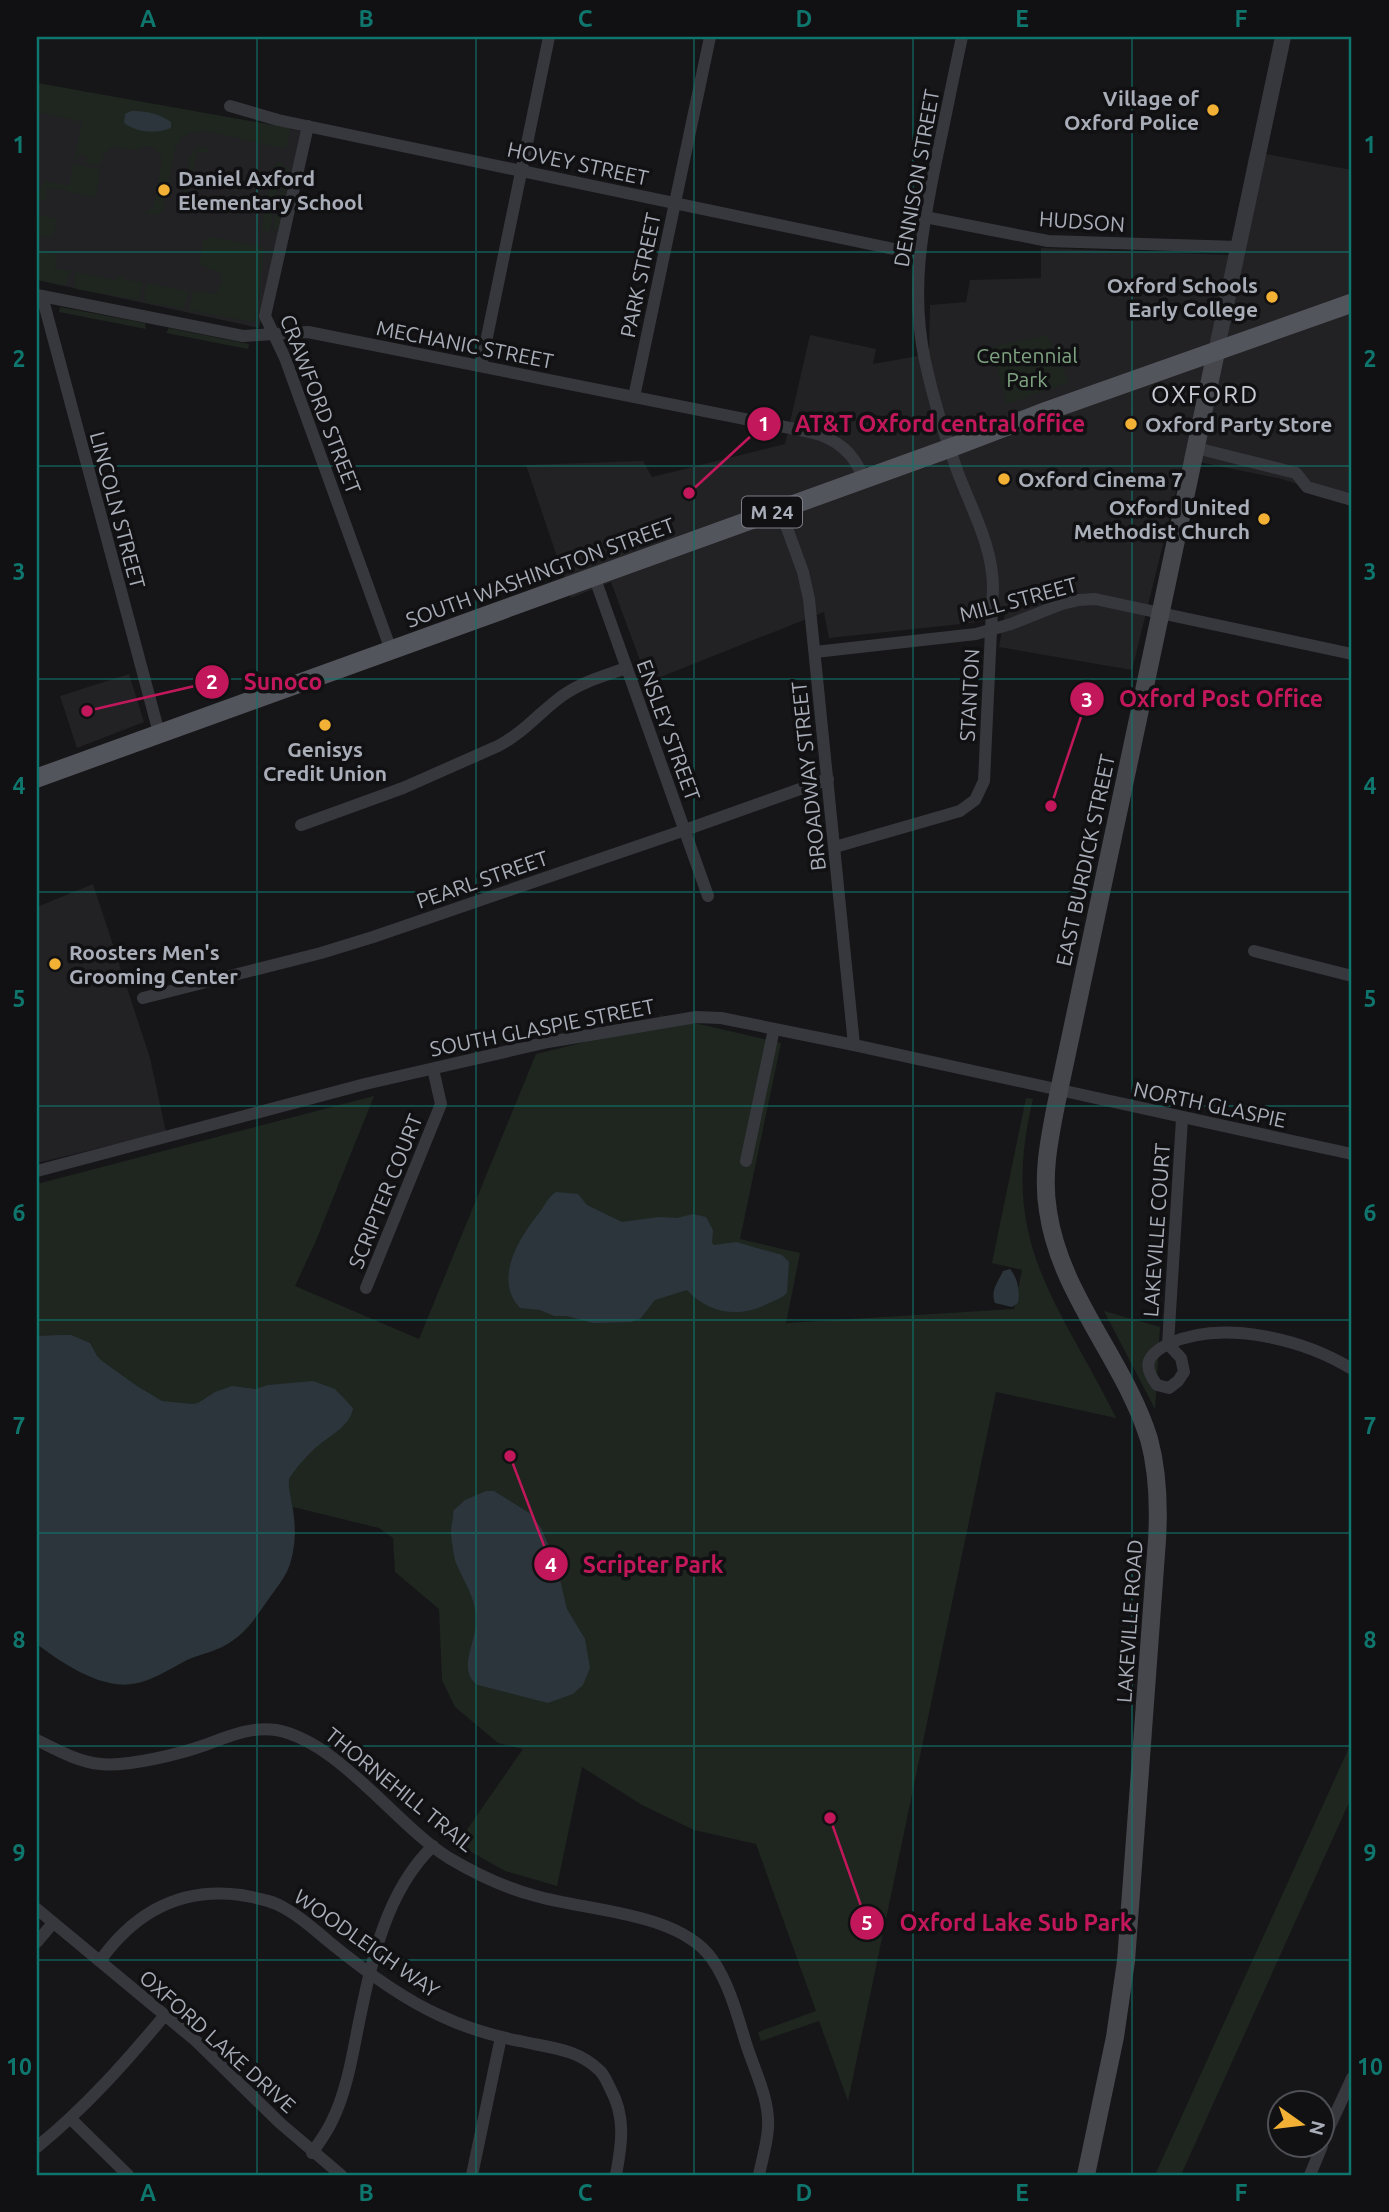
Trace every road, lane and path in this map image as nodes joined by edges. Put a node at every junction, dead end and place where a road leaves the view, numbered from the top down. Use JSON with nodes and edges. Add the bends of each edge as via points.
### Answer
{"nodes":[{"id":1,"x":549,"y":37,"type":"edge"},
{"id":2,"x":710,"y":37,"type":"edge"},
{"id":3,"x":962,"y":37,"type":"edge"},
{"id":4,"x":1283,"y":37,"type":"edge"},
{"id":5,"x":230,"y":106,"type":"dead end"},
{"id":6,"x":308,"y":126,"type":"junction"},
{"id":7,"x":521,"y":171,"type":"junction"},
{"id":8,"x":675,"y":204,"type":"junction"},
{"id":9,"x":925,"y":217,"type":"junction"},
{"id":10,"x":1238,"y":247,"type":"junction"},
{"id":11,"x":918,"y":254,"type":"junction"},
{"id":12,"x":40,"y":296,"type":"edge"},
{"id":13,"x":1352,"y":303,"type":"edge"},
{"id":14,"x":274,"y":334,"type":"junction"},
{"id":15,"x":1216,"y":352,"type":"junction"},
{"id":16,"x":481,"y":366,"type":"junction"},
{"id":17,"x":634,"y":397,"type":"junction"},
{"id":18,"x":950,"y":448,"type":"junction"},
{"id":19,"x":1196,"y":448,"type":"junction"},
{"id":20,"x":863,"y":479,"type":"junction"},
{"id":21,"x":1352,"y":500,"type":"edge"},
{"id":22,"x":780,"y":509,"type":"junction"},
{"id":23,"x":594,"y":576,"type":"junction"},
{"id":24,"x":1161,"y":612,"type":"junction"},
{"id":25,"x":991,"y":629,"type":"junction"},
{"id":26,"x":391,"y":650,"type":"junction"},
{"id":27,"x":815,"y":652,"type":"junction"},
{"id":28,"x":1352,"y":654,"type":"edge"},
{"id":29,"x":626,"y":668,"type":"junction"},
{"id":30,"x":159,"y":733,"type":"junction"},
{"id":31,"x":37,"y":778,"type":"edge"},
{"id":32,"x":828,"y":779,"type":"junction"},
{"id":33,"x":302,"y":825,"type":"dead end"},
{"id":34,"x":685,"y":830,"type":"junction"},
{"id":35,"x":835,"y":847,"type":"junction"},
{"id":36,"x":708,"y":896,"type":"dead end"},
{"id":37,"x":1254,"y":951,"type":"dead end"},
{"id":38,"x":1352,"y":976,"type":"edge"},
{"id":39,"x":143,"y":998,"type":"dead end"},
{"id":40,"x":774,"y":1029,"type":"junction"},
{"id":41,"x":854,"y":1045,"type":"junction"},
{"id":42,"x":433,"y":1069,"type":"junction"},
{"id":43,"x":1060,"y":1090,"type":"junction"},
{"id":44,"x":1182,"y":1119,"type":"junction"},
{"id":45,"x":1352,"y":1154,"type":"edge"},
{"id":46,"x":747,"y":1161,"type":"dead end"},
{"id":47,"x":37,"y":1171,"type":"edge"},
{"id":48,"x":366,"y":1288,"type":"dead end"},
{"id":49,"x":1352,"y":1369,"type":"edge"},
{"id":50,"x":37,"y":1740,"type":"edge"},
{"id":51,"x":433,"y":1846,"type":"junction"},
{"id":52,"x":37,"y":1909,"type":"edge"},
{"id":53,"x":53,"y":1923,"type":"junction"},
{"id":54,"x":37,"y":1942,"type":"edge"},
{"id":55,"x":100,"y":1961,"type":"junction"},
{"id":56,"x":370,"y":1973,"type":"junction"},
{"id":57,"x":165,"y":2015,"type":"junction"},
{"id":58,"x":501,"y":2037,"type":"junction"},
{"id":59,"x":1352,"y":2078,"type":"edge"},
{"id":60,"x":1336,"y":2114,"type":"edge"},
{"id":61,"x":71,"y":2119,"type":"junction"},
{"id":62,"x":37,"y":2147,"type":"edge"},
{"id":63,"x":312,"y":2153,"type":"junction"},
{"id":64,"x":128,"y":2175,"type":"edge"},
{"id":65,"x":341,"y":2175,"type":"edge"},
{"id":66,"x":472,"y":2175,"type":"edge"},
{"id":67,"x":616,"y":2175,"type":"edge"},
{"id":68,"x":759,"y":2175,"type":"edge"},
{"id":69,"x":1086,"y":2175,"type":"edge"}],
"edges":[{"from":1,"to":7,"type":"street"},
{"from":2,"to":8,"type":"street","name":"PARK STREET"},
{"from":3,"to":9,"type":"street","name":"DENNISON STREET"},
{"from":4,"to":10,"type":"street"},
{"from":5,"to":6,"type":"street","name":"HOVEY STREET"},
{"from":6,"to":7,"type":"street","name":"HOVEY STREET"},
{"from":6,"to":14,"type":"street","name":"CRAWFORD STREET","via":[[265,316]]},
{"from":7,"to":8,"type":"street","name":"HOVEY STREET"},
{"from":7,"to":16,"type":"street"},
{"from":8,"to":11,"type":"street","name":"HOVEY STREET"},
{"from":8,"to":17,"type":"street","name":"PARK STREET"},
{"from":9,"to":10,"type":"street","name":"HUDSON","via":[[1048,241]]},
{"from":9,"to":11,"type":"street","name":"DENNISON STREET"},
{"from":10,"to":15,"type":"street"},
{"from":11,"to":18,"type":"street","name":"DENNISON STREET","via":[[923,351]]},
{"from":12,"to":14,"type":"street","name":"MECHANIC STREET","via":[[243,336]]},
{"from":12,"to":30,"type":"street","name":"LINCOLN STREET"},
{"from":13,"to":15,"type":"main road","number":"M 24"},
{"from":14,"to":16,"type":"street","name":"MECHANIC STREET","via":[[308,332]]},
{"from":14,"to":26,"type":"street","name":"CRAWFORD STREET"},
{"from":15,"to":18,"type":"main road","name":"SOUTH WASHINGTON STREET","number":"M 24"},
{"from":15,"to":19,"type":"main road","name":"EAST BURDICK STREET"},
{"from":16,"to":17,"type":"street","name":"MECHANIC STREET"},
{"from":17,"to":20,"type":"street","name":"MECHANIC STREET","via":[[826,436],[850,453]]},
{"from":18,"to":20,"type":"main road","name":"SOUTH WASHINGTON STREET","number":"M 24"},
{"from":18,"to":25,"type":"street","name":"STANTON","via":[[990,560]]},
{"from":19,"to":21,"type":"street","via":[[1296,473],[1307,486]]},
{"from":19,"to":24,"type":"main road","name":"EAST BURDICK STREET"},
{"from":20,"to":22,"type":"main road","name":"SOUTH WASHINGTON STREET","number":"M 24"},
{"from":22,"to":23,"type":"main road","name":"SOUTH WASHINGTON STREET","number":"M 24"},
{"from":22,"to":27,"type":"street","name":"BROADWAY STREET","via":[[806,584]]},
{"from":23,"to":26,"type":"main road","name":"SOUTH WASHINGTON STREET","number":"M 24"},
{"from":23,"to":29,"type":"street","name":"ENSLEY STREET"},
{"from":24,"to":25,"type":"street","name":"MILL STREET","via":[[1097,599],[1079,600]]},
{"from":24,"to":28,"type":"street","name":"MILL STREET"},
{"from":24,"to":43,"type":"main road","name":"EAST BURDICK STREET"},
{"from":25,"to":27,"type":"street","name":"MILL STREET"},
{"from":25,"to":35,"type":"street","name":"STANTON","via":[[984,774],[977,797],[952,814]]},
{"from":26,"to":30,"type":"main road","name":"SOUTH WASHINGTON STREET","number":"M 24"},
{"from":27,"to":32,"type":"street","name":"BROADWAY STREET"},
{"from":29,"to":33,"type":"street","via":[[562,695],[498,746],[391,793]]},
{"from":29,"to":34,"type":"street","name":"ENSLEY STREET"},
{"from":30,"to":31,"type":"main road","name":"SOUTH WASHINGTON STREET","number":"M 24"},
{"from":32,"to":34,"type":"street","name":"PEARL STREET"},
{"from":32,"to":35,"type":"street","name":"BROADWAY STREET"},
{"from":34,"to":36,"type":"street","name":"ENSLEY STREET"},
{"from":34,"to":39,"type":"street","name":"PEARL STREET","via":[[360,941]]},
{"from":35,"to":41,"type":"street","name":"BROADWAY STREET"},
{"from":37,"to":38,"type":"street"},
{"from":40,"to":41,"type":"street","name":"SOUTH GLASPIE STREET"},
{"from":40,"to":42,"type":"street","name":"SOUTH GLASPIE STREET","via":[[696,1017],[548,1042]]},
{"from":40,"to":46,"type":"street"},
{"from":41,"to":43,"type":"street","name":"SOUTH GLASPIE STREET"},
{"from":42,"to":47,"type":"street","name":"SOUTH GLASPIE STREET"},
{"from":42,"to":48,"type":"street","name":"SCRIPTER COURT","via":[[441,1104]]},
{"from":43,"to":44,"type":"street","name":"NORTH GLASPIE"},
{"from":43,"to":69,"type":"main road","name":"LAKEVILLE ROAD","via":[[1045,1168],[1049,1222],[1066,1274],[1143,1425],[1155,1469],[1158,1509],[1128,1949]]},
{"from":44,"to":45,"type":"street","name":"NORTH GLASPIE"},
{"from":44,"to":49,"type":"street","name":"LAKEVILLE COURT","via":[[1168,1344],[1182,1338],[1258,1334],[1307,1347]]},
{"from":50,"to":51,"type":"street","name":"THORNEHILL TRAIL","via":[[78,1759],[102,1764],[188,1751],[247,1731],[284,1732],[305,1738],[322,1750]]},
{"from":51,"to":56,"type":"street","via":[[405,1882],[376,1946]]},
{"from":51,"to":68,"type":"street","name":"THORNEHILL TRAIL","via":[[472,1871],[536,1896],[656,1922],[687,1936],[710,1957],[735,2006],[767,2110]]},
{"from":52,"to":53,"type":"street","name":"OXFORD LAKE DRIVE"},
{"from":53,"to":54,"type":"street"},
{"from":53,"to":55,"type":"street","name":"OXFORD LAKE DRIVE"},
{"from":55,"to":56,"type":"street","name":"WOODLEIGH WAY","via":[[116,1938],[160,1905],[194,1895],[224,1893],[286,1908]]},
{"from":55,"to":57,"type":"street","name":"OXFORD LAKE DRIVE"},
{"from":56,"to":58,"type":"street","name":"WOODLEIGH WAY","via":[[437,2015]]},
{"from":56,"to":63,"type":"street","via":[[343,2090],[333,2120]]},
{"from":57,"to":61,"type":"street"},
{"from":57,"to":63,"type":"street","name":"OXFORD LAKE DRIVE"},
{"from":58,"to":66,"type":"street"},
{"from":58,"to":67,"type":"street","name":"WOODLEIGH WAY","via":[[555,2047],[583,2057],[601,2071],[622,2122]]},
{"from":59,"to":60,"type":"street"},
{"from":61,"to":62,"type":"street"},
{"from":61,"to":64,"type":"street"},
{"from":63,"to":65,"type":"street","name":"OXFORD LAKE DRIVE"}]}
